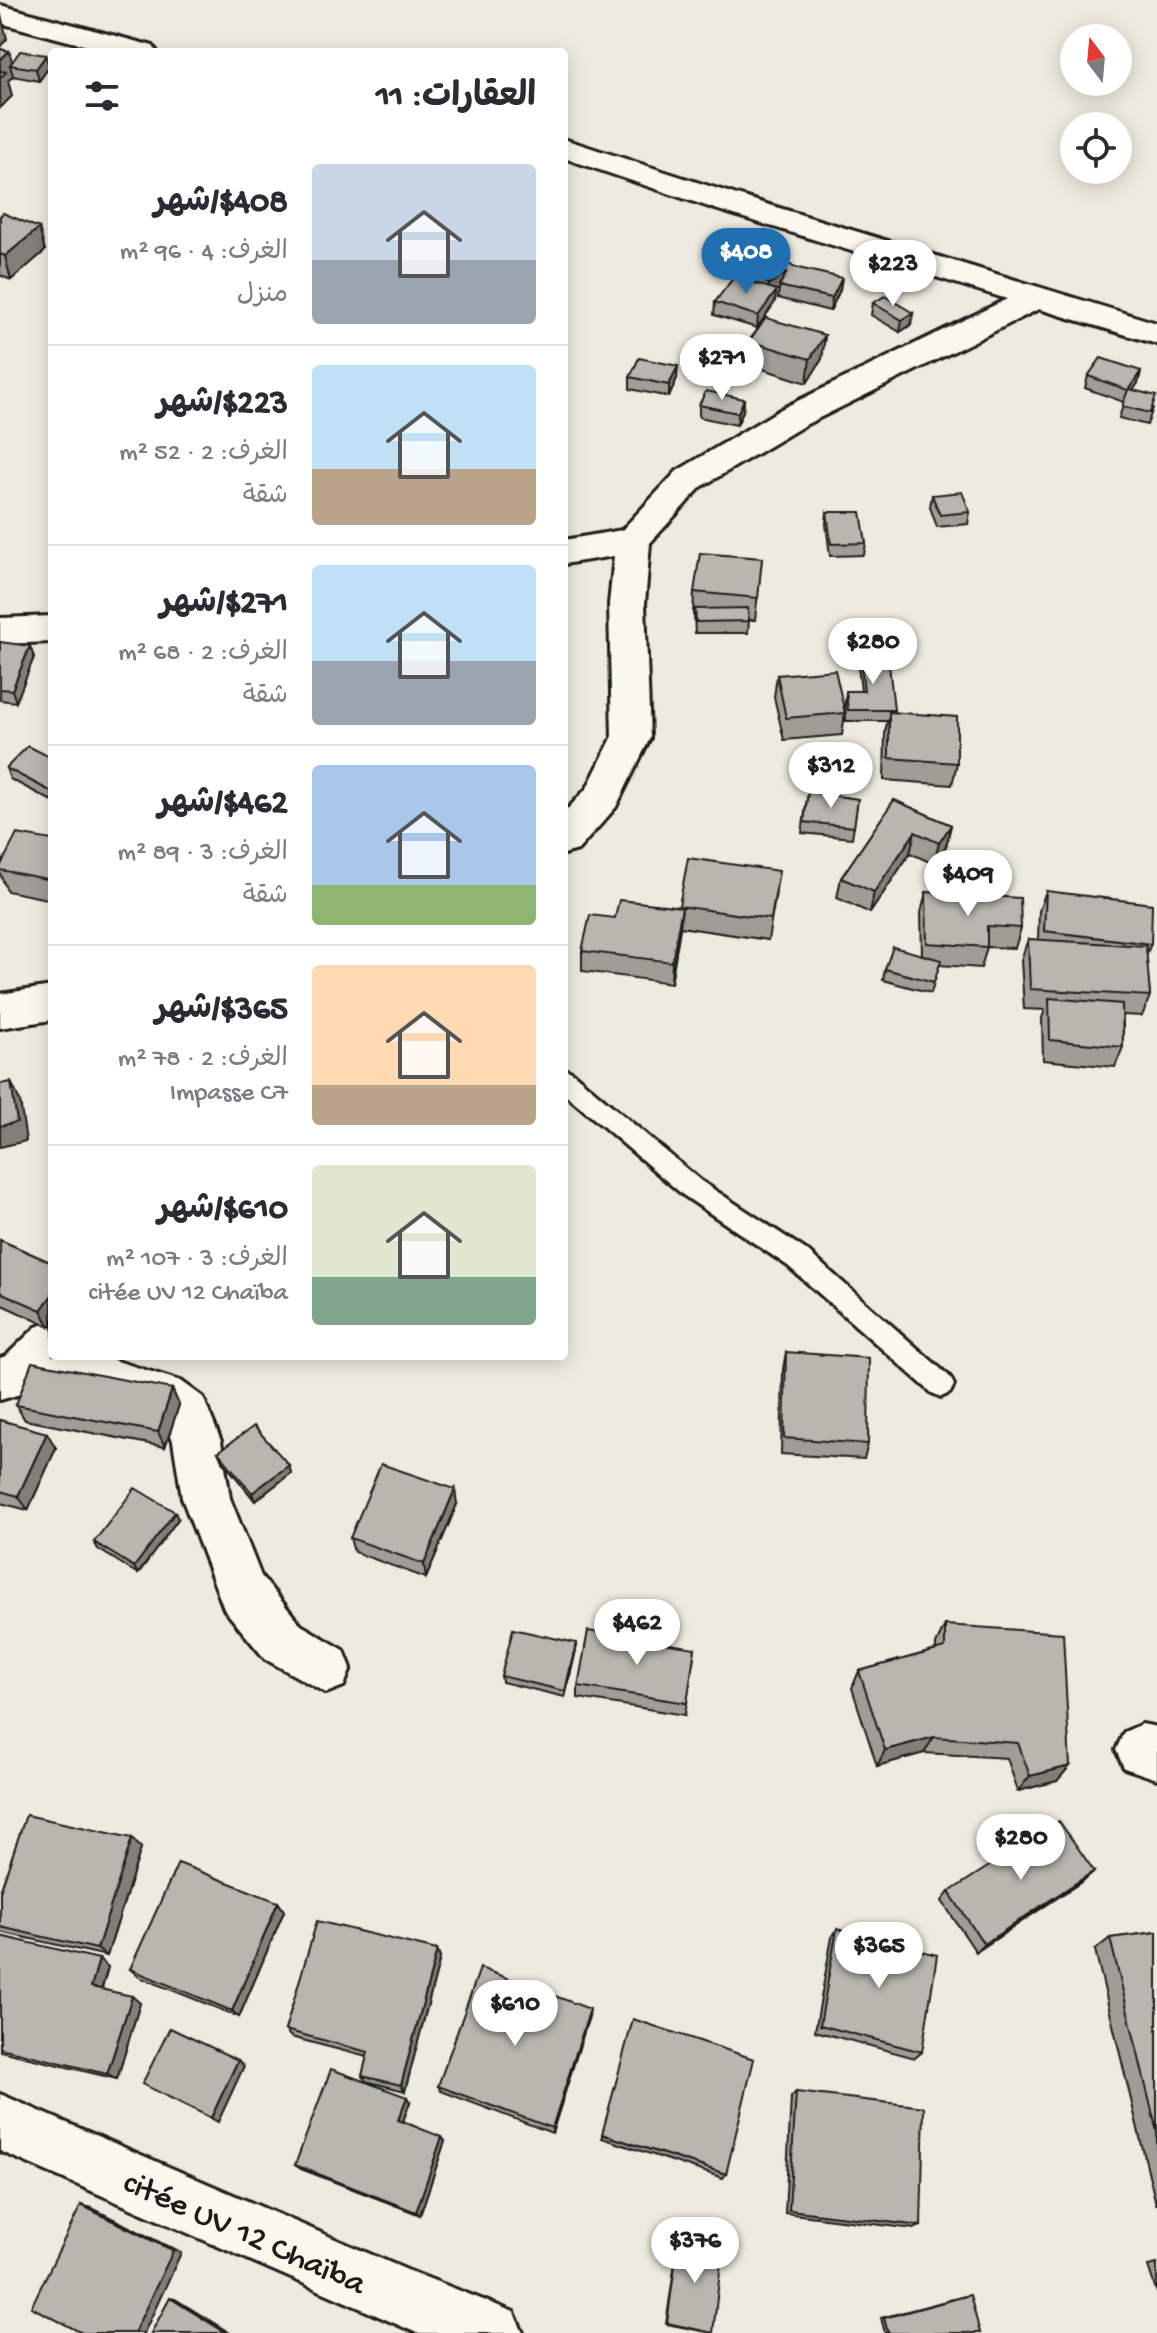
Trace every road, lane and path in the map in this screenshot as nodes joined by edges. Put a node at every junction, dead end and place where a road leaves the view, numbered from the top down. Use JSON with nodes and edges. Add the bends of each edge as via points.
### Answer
{"nodes":[{"id":1,"x":0,"y":14,"type":"edge"},
{"id":2,"x":128,"y":48,"type":"edge"},
{"id":3,"x":568,"y":149,"type":"edge"},
{"id":4,"x":1037,"y":297,"type":"junction"},
{"id":5,"x":1157,"y":334,"type":"edge"},
{"id":6,"x":633,"y":540,"type":"junction"},
{"id":7,"x":568,"y":551,"type":"edge"},
{"id":8,"x":48,"y":629,"type":"edge"},
{"id":9,"x":0,"y":631,"type":"edge"},
{"id":10,"x":568,"y":835,"type":"edge"},
{"id":11,"x":48,"y":1004,"type":"edge"},
{"id":12,"x":0,"y":1011,"type":"edge"},
{"id":13,"x":568,"y":1082,"type":"edge"},
{"id":14,"x":30,"y":1360,"type":"edge"},
{"id":15,"x":941,"y":1385,"type":"dead end"},
{"id":16,"x":326,"y":1668,"type":"dead end"},
{"id":17,"x":0,"y":2122,"type":"edge"},
{"id":18,"x":493,"y":2333,"type":"edge"}],
"edges":[{"from":1,"to":2,"type":"street"},
{"from":3,"to":4,"type":"street"},
{"from":4,"to":5,"type":"street"},
{"from":4,"to":6,"type":"street","via":[[793,417],[689,479]]},
{"from":6,"to":7,"type":"street"},
{"from":6,"to":10,"type":"street","via":[[627,604],[631,738],[602,797]]},
{"from":8,"to":9,"type":"street"},
{"from":11,"to":12,"type":"street"},
{"from":13,"to":15,"type":"lane","via":[[692,1188],[797,1258]]},
{"from":14,"to":16,"type":"street","via":[[164,1396],[186,1412],[197,1441],[206,1498],[242,1592],[283,1642]]},
{"from":17,"to":18,"type":"street","name":"citée UV 12 Chaïba"}]}
